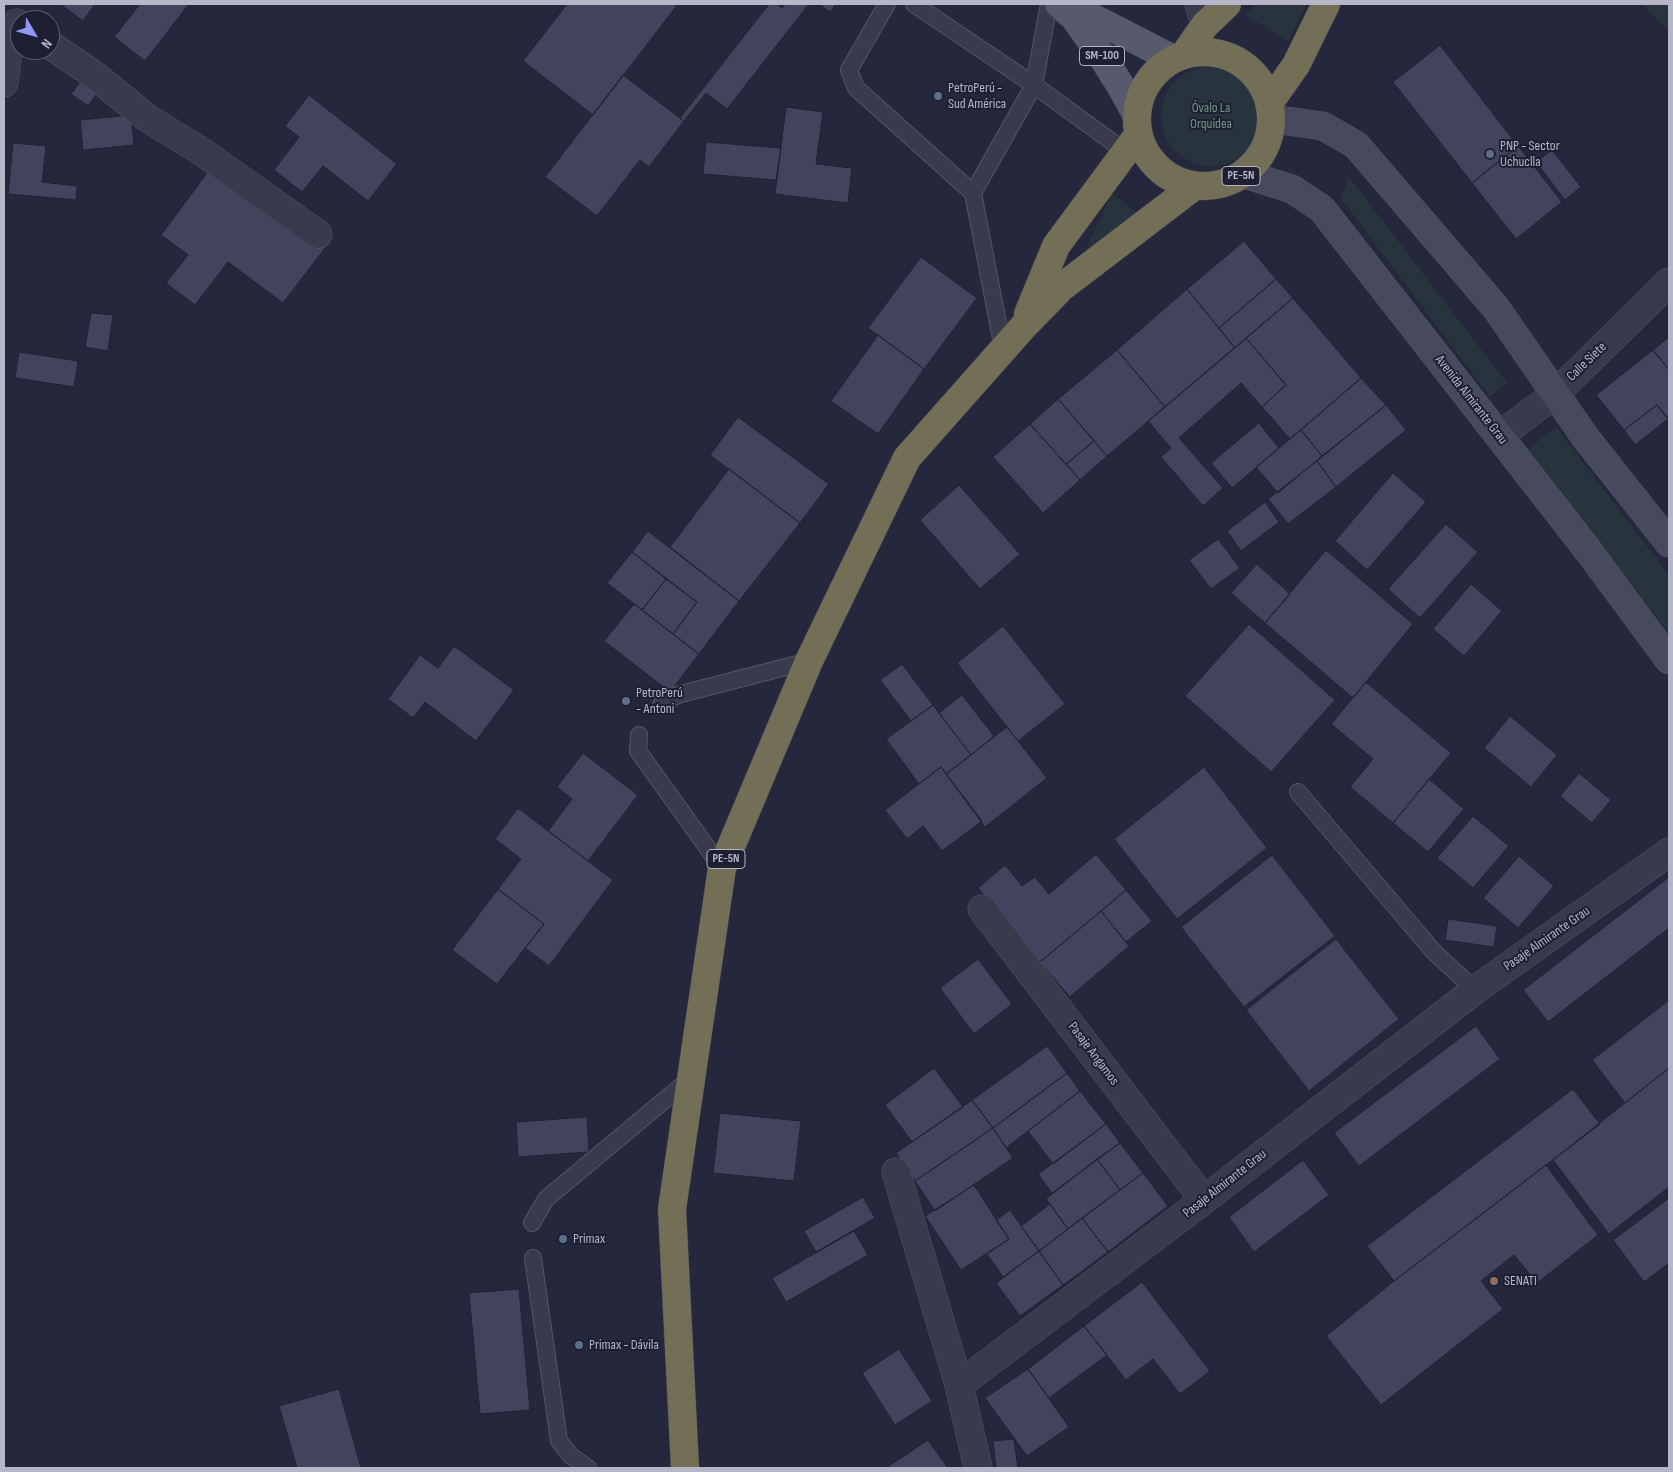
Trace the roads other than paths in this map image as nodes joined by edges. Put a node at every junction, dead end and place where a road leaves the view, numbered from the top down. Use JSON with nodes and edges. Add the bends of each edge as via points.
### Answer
{"nodes":[{"id":1,"x":888,"y":4,"type":"edge"},
{"id":2,"x":914,"y":4,"type":"edge"},
{"id":3,"x":1049,"y":4,"type":"edge"},
{"id":4,"x":1059,"y":4,"type":"edge"},
{"id":5,"x":1065,"y":4,"type":"edge"},
{"id":6,"x":1227,"y":4,"type":"edge"},
{"id":7,"x":1326,"y":4,"type":"edge"},
{"id":8,"x":1202,"y":14,"type":"edge"},
{"id":9,"x":10,"y":41,"type":"edge"},
{"id":10,"x":60,"y":52,"type":"edge"},
{"id":11,"x":1178,"y":57,"type":"junction"},
{"id":12,"x":4,"y":83,"type":"edge"},
{"id":13,"x":1034,"y":85,"type":"junction"},
{"id":14,"x":1271,"y":111,"type":"junction"},
{"id":15,"x":1133,"y":134,"type":"junction"},
{"id":16,"x":1244,"y":174,"type":"junction"},
{"id":17,"x":1193,"y":187,"type":"junction"},
{"id":18,"x":973,"y":193,"type":"junction"},
{"id":19,"x":318,"y":234,"type":"dead end"},
{"id":20,"x":1669,"y":282,"type":"edge"},
{"id":21,"x":1023,"y":327,"type":"junction"},
{"id":22,"x":1004,"y":349,"type":"junction"},
{"id":23,"x":1555,"y":394,"type":"junction"},
{"id":24,"x":1499,"y":436,"type":"junction"},
{"id":25,"x":1669,"y":543,"type":"edge"},
{"id":26,"x":1669,"y":660,"type":"edge"},
{"id":27,"x":809,"y":661,"type":"junction"},
{"id":28,"x":661,"y":705,"type":"dead end"},
{"id":29,"x":639,"y":735,"type":"dead end"},
{"id":30,"x":1298,"y":792,"type":"dead end"},
{"id":31,"x":1669,"y":852,"type":"edge"},
{"id":32,"x":722,"y":868,"type":"junction"},
{"id":33,"x":982,"y":908,"type":"dead end"},
{"id":34,"x":1474,"y":990,"type":"junction"},
{"id":35,"x":691,"y":1078,"type":"junction"},
{"id":36,"x":896,"y":1172,"type":"dead end"},
{"id":37,"x":1204,"y":1200,"type":"junction"},
{"id":38,"x":532,"y":1223,"type":"dead end"},
{"id":39,"x":533,"y":1258,"type":"dead end"},
{"id":40,"x":959,"y":1385,"type":"junction"},
{"id":41,"x":588,"y":1468,"type":"edge"},
{"id":42,"x":685,"y":1468,"type":"edge"},
{"id":43,"x":978,"y":1468,"type":"edge"}],
"edges":[{"from":1,"to":18,"type":"lane","via":[[849,70],[856,88]]},
{"from":2,"to":13,"type":"lane"},
{"from":3,"to":13,"type":"lane"},
{"from":4,"to":15,"type":"main road","number":"SM-100","via":[[1074,17],[1122,88]]},
{"from":5,"to":11,"type":"main road","number":"SM-100"},
{"from":6,"to":8,"type":"highway","number":"PE-5N"},
{"from":7,"to":14,"type":"highway","number":"PE-5N"},
{"from":8,"to":11,"type":"highway","number":"PE-5N"},
{"from":9,"to":12,"type":"street"},
{"from":10,"to":19,"type":"street","via":[[147,118],[201,151]]},
{"from":11,"to":14,"type":"highway","number":"PE-5N","via":[[1205,51],[1227,55],[1246,66],[1261,82]]},
{"from":11,"to":15,"type":"highway","number":"PE-5N","via":[[1152,75],[1141,94]]},
{"from":13,"to":15,"type":"lane"},
{"from":13,"to":18,"type":"lane"},
{"from":14,"to":16,"type":"highway","number":"PE-5N","via":[[1269,140],[1259,159]]},
{"from":14,"to":23,"type":"main road","via":[[1323,126],[1356,145],[1496,308]]},
{"from":15,"to":17,"type":"highway","number":"PE-5N","via":[[1148,159],[1168,178]]},
{"from":15,"to":21,"type":"highway","number":"PE-5N","via":[[1056,246]]},
{"from":16,"to":17,"type":"highway","number":"PE-5N","via":[[1220,186]]},
{"from":16,"to":24,"type":"main road","name":"Avenida Almirante Grau","via":[[1292,189],[1322,209]]},
{"from":17,"to":21,"type":"highway","number":"PE-5N","via":[[1062,287]]},
{"from":18,"to":22,"type":"lane"},
{"from":20,"to":23,"type":"street","name":"Calle Siete"},
{"from":21,"to":22,"type":"highway","number":"PE-5N"},
{"from":22,"to":27,"type":"highway","number":"PE-5N","via":[[907,458]]},
{"from":23,"to":24,"type":"street","name":"Calle Siete"},
{"from":23,"to":25,"type":"main road"},
{"from":24,"to":26,"type":"main road","name":"Avenida Almirante Grau"},
{"from":27,"to":28,"type":"lane","via":[[677,695]]},
{"from":27,"to":32,"type":"highway","number":"PE-5N"},
{"from":29,"to":32,"type":"lane","via":[[638,751]]},
{"from":30,"to":34,"type":"lane","via":[[1434,952]]},
{"from":31,"to":34,"type":"street","name":"Pasaje Almirante Grau"},
{"from":32,"to":35,"type":"highway","number":"PE-5N"},
{"from":33,"to":37,"type":"street","name":"Pasaje Angamos"},
{"from":34,"to":37,"type":"street","name":"Pasaje Almirante Grau"},
{"from":35,"to":38,"type":"lane","via":[[546,1199]]},
{"from":35,"to":42,"type":"highway","number":"PE-5N","via":[[672,1209]]},
{"from":36,"to":40,"type":"street"},
{"from":37,"to":40,"type":"street","name":"Pasaje Almirante Grau"},
{"from":39,"to":41,"type":"lane","via":[[559,1441],[571,1456]]},
{"from":40,"to":43,"type":"street"}]}
